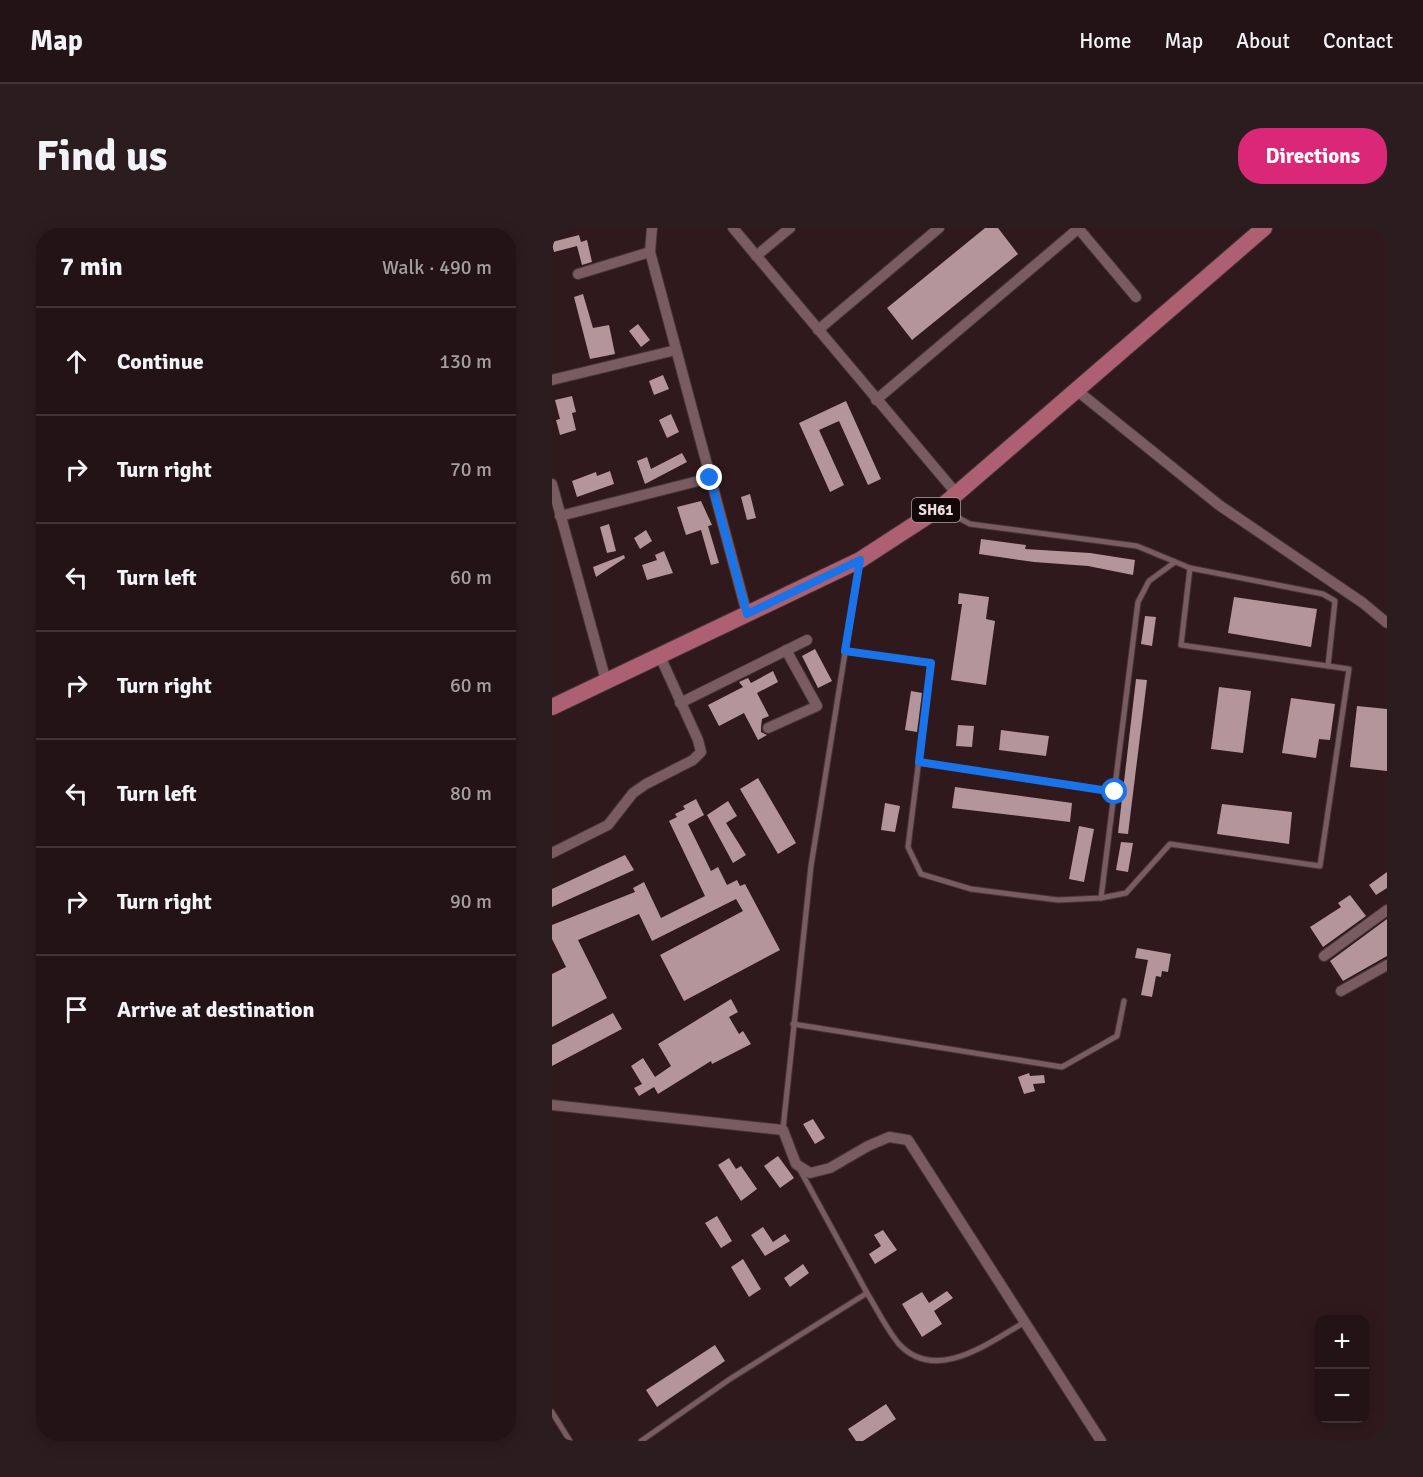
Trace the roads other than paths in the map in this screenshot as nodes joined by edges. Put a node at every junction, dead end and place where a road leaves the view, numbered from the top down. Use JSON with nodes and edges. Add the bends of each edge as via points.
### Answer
{"nodes":[{"id":1,"x":652,"y":228,"type":"edge"},
{"id":2,"x":732,"y":228,"type":"edge"},
{"id":3,"x":790,"y":228,"type":"edge"},
{"id":4,"x":939,"y":228,"type":"edge"},
{"id":5,"x":1078,"y":228,"type":"edge"},
{"id":6,"x":1264,"y":228,"type":"edge"},
{"id":7,"x":651,"y":252,"type":"junction"},
{"id":8,"x":756,"y":256,"type":"junction"},
{"id":9,"x":578,"y":274,"type":"dead end"},
{"id":10,"x":1136,"y":297,"type":"dead end"},
{"id":11,"x":818,"y":330,"type":"junction"},
{"id":12,"x":676,"y":350,"type":"junction"},
{"id":13,"x":552,"y":380,"type":"edge"},
{"id":14,"x":1075,"y":389,"type":"junction"},
{"id":15,"x":876,"y":400,"type":"junction"},
{"id":16,"x":710,"y":478,"type":"junction"},
{"id":17,"x":552,"y":484,"type":"edge"},
{"id":18,"x":956,"y":493,"type":"junction"},
{"id":19,"x":940,"y":508,"type":"junction"},
{"id":20,"x":560,"y":516,"type":"junction"},
{"id":21,"x":860,"y":560,"type":"junction"},
{"id":22,"x":1175,"y":562,"type":"junction"},
{"id":23,"x":1190,"y":568,"type":"junction"},
{"id":24,"x":747,"y":614,"type":"junction"},
{"id":25,"x":1387,"y":623,"type":"edge"},
{"id":26,"x":807,"y":640,"type":"dead end"},
{"id":27,"x":786,"y":650,"type":"junction"},
{"id":28,"x":845,"y":651,"type":"junction"},
{"id":29,"x":659,"y":654,"type":"junction"},
{"id":30,"x":1328,"y":666,"type":"junction"},
{"id":31,"x":606,"y":681,"type":"junction"},
{"id":32,"x":680,"y":703,"type":"junction"},
{"id":33,"x":552,"y":707,"type":"edge"},
{"id":34,"x":768,"y":728,"type":"dead end"},
{"id":35,"x":919,"y":762,"type":"junction"},
{"id":36,"x":1115,"y":792,"type":"junction"},
{"id":37,"x":552,"y":853,"type":"edge"},
{"id":38,"x":1101,"y":898,"type":"junction"},
{"id":39,"x":1387,"y":910,"type":"edge"},
{"id":40,"x":1324,"y":956,"type":"dead end"},
{"id":41,"x":1387,"y":965,"type":"edge"},
{"id":42,"x":1341,"y":991,"type":"dead end"},
{"id":43,"x":1125,"y":1001,"type":"dead end"},
{"id":44,"x":793,"y":1024,"type":"junction"},
{"id":45,"x":552,"y":1105,"type":"edge"},
{"id":46,"x":783,"y":1130,"type":"junction"},
{"id":47,"x":796,"y":1164,"type":"junction"},
{"id":48,"x":867,"y":1293,"type":"junction"},
{"id":49,"x":1025,"y":1322,"type":"junction"},
{"id":50,"x":552,"y":1412,"type":"edge"},
{"id":51,"x":570,"y":1441,"type":"edge"},
{"id":52,"x":641,"y":1441,"type":"edge"},
{"id":53,"x":1101,"y":1441,"type":"edge"}],
"edges":[{"from":1,"to":7,"type":"street"},
{"from":2,"to":8,"type":"street"},
{"from":3,"to":8,"type":"street"},
{"from":4,"to":11,"type":"street"},
{"from":5,"to":10,"type":"street"},
{"from":5,"to":15,"type":"street"},
{"from":6,"to":14,"type":"main road","number":"SH61"},
{"from":7,"to":9,"type":"street"},
{"from":7,"to":12,"type":"street"},
{"from":8,"to":11,"type":"street"},
{"from":11,"to":15,"type":"street"},
{"from":12,"to":13,"type":"street"},
{"from":12,"to":16,"type":"street"},
{"from":14,"to":18,"type":"main road","number":"SH61"},
{"from":14,"to":25,"type":"street","via":[[1219,505]]},
{"from":15,"to":18,"type":"street"},
{"from":16,"to":20,"type":"street"},
{"from":16,"to":24,"type":"street"},
{"from":17,"to":20,"type":"street"},
{"from":18,"to":19,"type":"main road","number":"SH61"},
{"from":19,"to":21,"type":"main road","number":"SH61"},
{"from":19,"to":22,"type":"lane","via":[[970,524],[1137,546]]},
{"from":20,"to":31,"type":"street"},
{"from":21,"to":24,"type":"main road","number":"SH61"},
{"from":21,"to":28,"type":"lane"},
{"from":22,"to":23,"type":"lane"},
{"from":22,"to":36,"type":"lane","via":[[1149,581],[1138,602]]},
{"from":23,"to":30,"type":"lane","via":[[1323,594],[1335,600]]},
{"from":23,"to":30,"type":"lane","via":[[1181,645]]},
{"from":24,"to":29,"type":"main road","number":"SH61"},
{"from":26,"to":27,"type":"street"},
{"from":27,"to":32,"type":"street"},
{"from":27,"to":34,"type":"street","via":[[817,706]]},
{"from":28,"to":35,"type":"lane","via":[[931,663]]},
{"from":28,"to":44,"type":"lane","via":[[811,866]]},
{"from":29,"to":31,"type":"main road","number":"SH61"},
{"from":29,"to":32,"type":"street"},
{"from":30,"to":38,"type":"lane","via":[[1349,669],[1320,866],[1170,844],[1126,893]]},
{"from":31,"to":33,"type":"main road","number":"SH61"},
{"from":32,"to":37,"type":"street","via":[[700,747],[698,756],[633,793],[608,825]]},
{"from":35,"to":36,"type":"lane"},
{"from":35,"to":38,"type":"lane","via":[[908,847],[921,874],[971,889],[1058,900]]},
{"from":36,"to":38,"type":"lane"},
{"from":39,"to":40,"type":"street"},
{"from":41,"to":42,"type":"street"},
{"from":43,"to":44,"type":"lane","via":[[1117,1036],[1062,1067]]},
{"from":44,"to":46,"type":"lane"},
{"from":45,"to":46,"type":"street"},
{"from":46,"to":47,"type":"street"},
{"from":47,"to":48,"type":"lane"},
{"from":47,"to":49,"type":"street","via":[[810,1173],[889,1137],[908,1140]]},
{"from":48,"to":49,"type":"lane","via":[[899,1344],[913,1355],[933,1361],[960,1358]]},
{"from":48,"to":52,"type":"lane","via":[[730,1379]]},
{"from":49,"to":53,"type":"street"},
{"from":50,"to":51,"type":"lane"}]}
